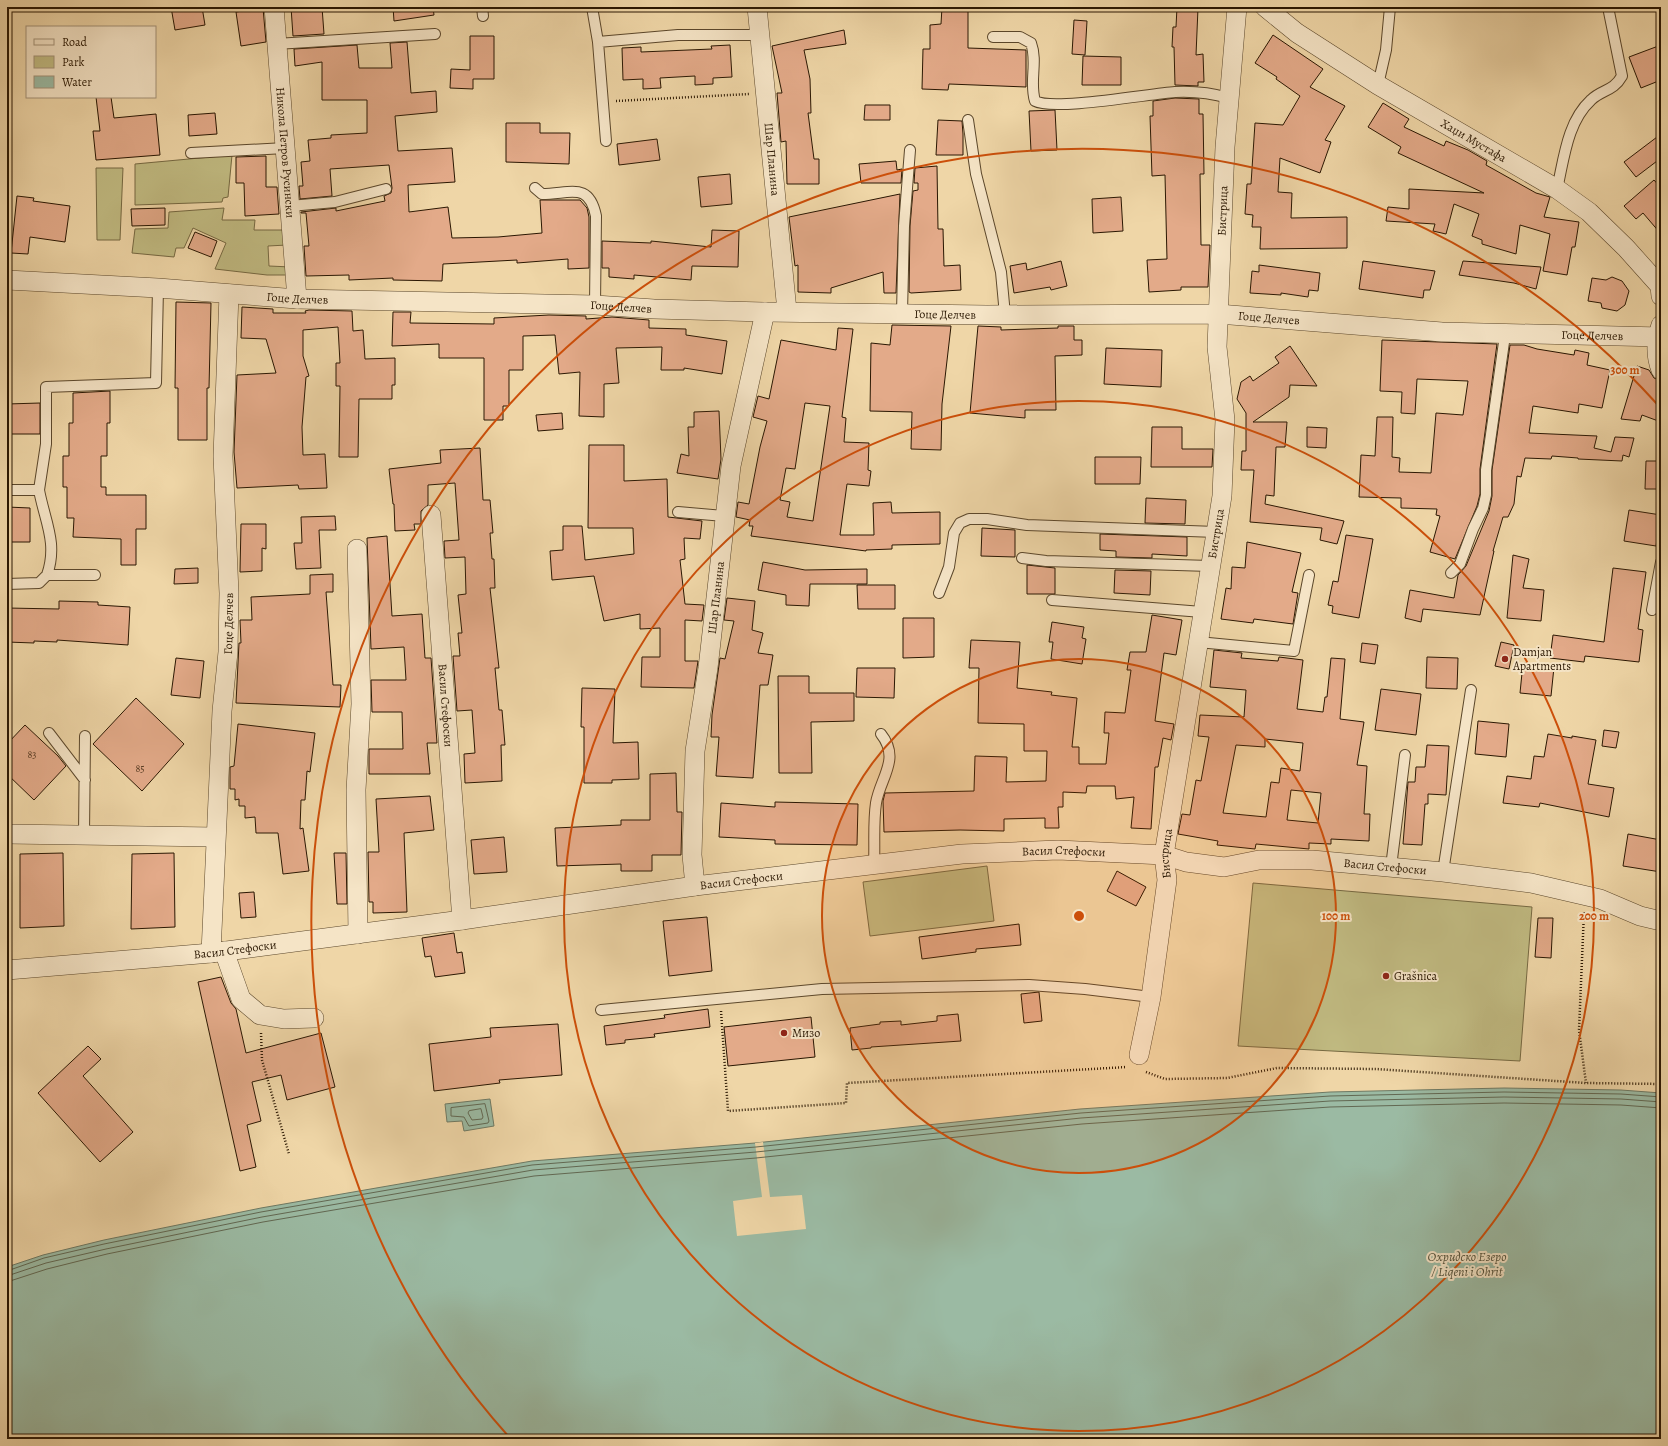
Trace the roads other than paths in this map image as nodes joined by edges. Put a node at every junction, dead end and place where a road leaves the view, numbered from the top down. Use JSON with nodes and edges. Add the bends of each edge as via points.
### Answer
{"nodes":[{"id":1,"x":274,"y":7,"type":"edge"},
{"id":2,"x":592,"y":7,"type":"edge"},
{"id":3,"x":757,"y":7,"type":"edge"},
{"id":4,"x":1237,"y":7,"type":"edge"},
{"id":5,"x":1265,"y":7,"type":"edge"},
{"id":6,"x":1390,"y":7,"type":"edge"},
{"id":7,"x":1608,"y":7,"type":"edge"},
{"id":8,"x":435,"y":34,"type":"dead end"},
{"id":9,"x":760,"y":35,"type":"junction"},
{"id":10,"x":993,"y":37,"type":"dead end"},
{"id":11,"x":598,"y":42,"type":"junction"},
{"id":12,"x":276,"y":44,"type":"junction"},
{"id":13,"x":1378,"y":86,"type":"junction"},
{"id":14,"x":1229,"y":98,"type":"junction"},
{"id":15,"x":968,"y":120,"type":"dead end"},
{"id":16,"x":606,"y":141,"type":"dead end"},
{"id":17,"x":285,"y":148,"type":"junction"},
{"id":18,"x":910,"y":150,"type":"dead end"},
{"id":19,"x":191,"y":153,"type":"dead end"},
{"id":20,"x":535,"y":188,"type":"dead end"},
{"id":21,"x":386,"y":189,"type":"dead end"},
{"id":22,"x":1557,"y":189,"type":"junction"},
{"id":23,"x":290,"y":206,"type":"junction"},
{"id":24,"x":7,"y":280,"type":"edge"},
{"id":25,"x":158,"y":288,"type":"junction"},
{"id":26,"x":229,"y":294,"type":"junction"},
{"id":27,"x":1661,"y":296,"type":"edge"},
{"id":28,"x":297,"y":299,"type":"junction"},
{"id":29,"x":595,"y":305,"type":"junction"},
{"id":30,"x":787,"y":311,"type":"junction"},
{"id":31,"x":765,"y":312,"type":"junction"},
{"id":32,"x":902,"y":312,"type":"junction"},
{"id":33,"x":1218,"y":314,"type":"junction"},
{"id":34,"x":1005,"y":315,"type":"junction"},
{"id":35,"x":1660,"y":333,"type":"edge"},
{"id":36,"x":1505,"y":335,"type":"junction"},
{"id":37,"x":1661,"y":370,"type":"edge"},
{"id":38,"x":7,"y":490,"type":"edge"},
{"id":39,"x":39,"y":490,"type":"junction"},
{"id":40,"x":678,"y":512,"type":"dead end"},
{"id":41,"x":431,"y":515,"type":"dead end"},
{"id":42,"x":724,"y":516,"type":"junction"},
{"id":43,"x":1216,"y":532,"type":"junction"},
{"id":44,"x":357,"y":549,"type":"dead end"},
{"id":45,"x":1022,"y":558,"type":"dead end"},
{"id":46,"x":1661,"y":562,"type":"edge"},
{"id":47,"x":1210,"y":566,"type":"junction"},
{"id":48,"x":1451,"y":572,"type":"dead end"},
{"id":49,"x":47,"y":575,"type":"junction"},
{"id":50,"x":96,"y":575,"type":"dead end"},
{"id":51,"x":1309,"y":575,"type":"dead end"},
{"id":52,"x":7,"y":584,"type":"edge"},
{"id":53,"x":939,"y":593,"type":"dead end"},
{"id":54,"x":1052,"y":600,"type":"dead end"},
{"id":55,"x":1652,"y":610,"type":"dead end"},
{"id":56,"x":1202,"y":612,"type":"junction"},
{"id":57,"x":1198,"y":642,"type":"junction"},
{"id":58,"x":1471,"y":690,"type":"dead end"},
{"id":59,"x":49,"y":733,"type":"dead end"},
{"id":60,"x":881,"y":734,"type":"dead end"},
{"id":61,"x":85,"y":736,"type":"dead end"},
{"id":62,"x":1405,"y":755,"type":"dead end"},
{"id":63,"x":85,"y":780,"type":"junction"},
{"id":64,"x":7,"y":834,"type":"edge"},
{"id":65,"x":84,"y":835,"type":"junction"},
{"id":66,"x":215,"y":837,"type":"junction"},
{"id":67,"x":1164,"y":855,"type":"junction"},
{"id":68,"x":874,"y":865,"type":"junction"},
{"id":69,"x":1391,"y":868,"type":"junction"},
{"id":70,"x":1443,"y":872,"type":"junction"},
{"id":71,"x":695,"y":886,"type":"junction"},
{"id":72,"x":462,"y":920,"type":"junction"},
{"id":73,"x":1661,"y":921,"type":"edge"},
{"id":74,"x":358,"y":934,"type":"junction"},
{"id":75,"x":217,"y":952,"type":"junction"},
{"id":76,"x":7,"y":970,"type":"edge"},
{"id":77,"x":1151,"y":997,"type":"junction"},
{"id":78,"x":601,"y":1010,"type":"dead end"},
{"id":79,"x":314,"y":1018,"type":"dead end"},
{"id":80,"x":1137,"y":1061,"type":"road end"}],
"edges":[{"from":1,"to":12,"type":"street","name":"Никола Петров Русински"},
{"from":2,"to":11,"type":"lane"},
{"from":3,"to":9,"type":"street","name":"Шар Планина"},
{"from":4,"to":14,"type":"street","name":"Бистрица"},
{"from":5,"to":13,"type":"street","name":"Хаџи Мустафа","via":[[1296,33]]},
{"from":6,"to":13,"type":"lane","via":[[1386,50]]},
{"from":7,"to":22,"type":"lane","via":[[1622,76],[1616,85],[1591,99],[1579,114],[1568,138]]},
{"from":8,"to":12,"type":"lane"},
{"from":9,"to":11,"type":"lane","via":[[678,35]]},
{"from":9,"to":30,"type":"street","name":"Шар Планина"},
{"from":10,"to":14,"type":"lane","via":[[1020,37],[1031,43],[1035,53],[1033,93],[1035,101],[1041,104],[1067,104],[1174,92],[1207,92]]},
{"from":11,"to":16,"type":"lane"},
{"from":12,"to":17,"type":"street","name":"Никола Петров Русински"},
{"from":13,"to":22,"type":"street","name":"Хаџи Мустафа"},
{"from":14,"to":33,"type":"street","name":"Бистрица"},
{"from":15,"to":34,"type":"lane","via":[[976,174],[1001,272]]},
{"from":17,"to":19,"type":"lane"},
{"from":17,"to":23,"type":"street","name":"Никола Петров Русински"},
{"from":18,"to":32,"type":"lane","via":[[904,226]]},
{"from":20,"to":29,"type":"lane","via":[[542,194],[579,192],[588,195],[593,202],[596,216]]},
{"from":21,"to":23,"type":"lane","via":[[335,202]]},
{"from":22,"to":27,"type":"street","name":"Хаџи Мустафа","via":[[1589,212],[1626,248],[1660,286]]},
{"from":23,"to":28,"type":"street","name":"Никола Петров Русински"},
{"from":24,"to":25,"type":"street","name":"Гоце Делчев"},
{"from":25,"to":26,"type":"street","name":"Гоце Делчев"},
{"from":25,"to":39,"type":"lane","via":[[156,383],[46,387],[46,444]]},
{"from":26,"to":28,"type":"street","name":"Гоце Делчев"},
{"from":26,"to":66,"type":"street","name":"Гоце Делчев","via":[[223,456],[229,593],[228,652]]},
{"from":28,"to":29,"type":"street","name":"Гоце Делчев"},
{"from":29,"to":31,"type":"street","name":"Гоце Делчев"},
{"from":30,"to":31,"type":"street","name":"Гоце Делчев"},
{"from":30,"to":32,"type":"street","name":"Гоце Делчев"},
{"from":31,"to":42,"type":"street","name":"Шар Планина","via":[[731,466]]},
{"from":32,"to":34,"type":"street","name":"Гоце Делчев"},
{"from":33,"to":34,"type":"street","name":"Гоце Делчев"},
{"from":33,"to":36,"type":"street","name":"Гоце Делчев"},
{"from":33,"to":43,"type":"street","name":"Бистрица","via":[[1217,347],[1226,420],[1222,496]]},
{"from":35,"to":36,"type":"street","name":"Гоце Делчев"},
{"from":35,"to":37,"type":"street","via":[[1656,354]]},
{"from":36,"to":48,"type":"lane","via":[[1486,470],[1486,495],[1460,564]]},
{"from":38,"to":39,"type":"lane"},
{"from":39,"to":49,"type":"lane","via":[[52,546]]},
{"from":40,"to":42,"type":"lane"},
{"from":41,"to":72,"type":"street","name":"Васил Стефоски"},
{"from":42,"to":71,"type":"street","name":"Шар Планина","via":[[708,668],[694,751],[692,855]]},
{"from":43,"to":47,"type":"street","name":"Бистрица"},
{"from":43,"to":53,"type":"lane","via":[[1027,525],[969,519],[960,523],[954,532],[949,567]]},
{"from":44,"to":74,"type":"street","via":[[361,704],[356,790]]},
{"from":45,"to":47,"type":"lane"},
{"from":46,"to":55,"type":"lane"},
{"from":47,"to":56,"type":"street","name":"Бистрица"},
{"from":49,"to":50,"type":"lane"},
{"from":49,"to":52,"type":"lane","via":[[39,583]]},
{"from":51,"to":57,"type":"lane","via":[[1294,651]]},
{"from":54,"to":56,"type":"lane"},
{"from":56,"to":57,"type":"street","name":"Бистрица"},
{"from":57,"to":67,"type":"street","name":"Бистрица"},
{"from":58,"to":70,"type":"lane"},
{"from":59,"to":63,"type":"lane"},
{"from":60,"to":68,"type":"lane","via":[[886,741],[890,758],[876,802]]},
{"from":61,"to":63,"type":"lane"},
{"from":62,"to":69,"type":"lane"},
{"from":63,"to":65,"type":"lane"},
{"from":64,"to":65,"type":"street"},
{"from":65,"to":66,"type":"street"},
{"from":66,"to":75,"type":"street","name":"Гоце Делчев"},
{"from":67,"to":68,"type":"street","name":"Васил Стефоски","via":[[1058,850],[962,854]]},
{"from":67,"to":69,"type":"street","name":"Васил Стефоски","via":[[1186,862],[1224,867],[1259,860],[1312,860]]},
{"from":67,"to":77,"type":"street","name":"Бистрица","via":[[1168,880]]},
{"from":68,"to":71,"type":"street","name":"Васил Стефоски"},
{"from":69,"to":70,"type":"street","name":"Васил Стефоски"},
{"from":70,"to":73,"type":"street","name":"Васил Стефоски","via":[[1531,883],[1600,899],[1640,916]]},
{"from":71,"to":72,"type":"street","name":"Васил Стефоски"},
{"from":72,"to":74,"type":"street","name":"Васил Стефоски"},
{"from":74,"to":75,"type":"street","name":"Васил Стефоски"},
{"from":75,"to":76,"type":"street","name":"Васил Стефоски"},
{"from":75,"to":79,"type":"street","via":[[241,1000],[260,1015]]},
{"from":77,"to":78,"type":"lane","via":[[1085,989],[1029,986],[822,989]]},
{"from":77,"to":80,"type":"street","name":"Бистрица"}]}
